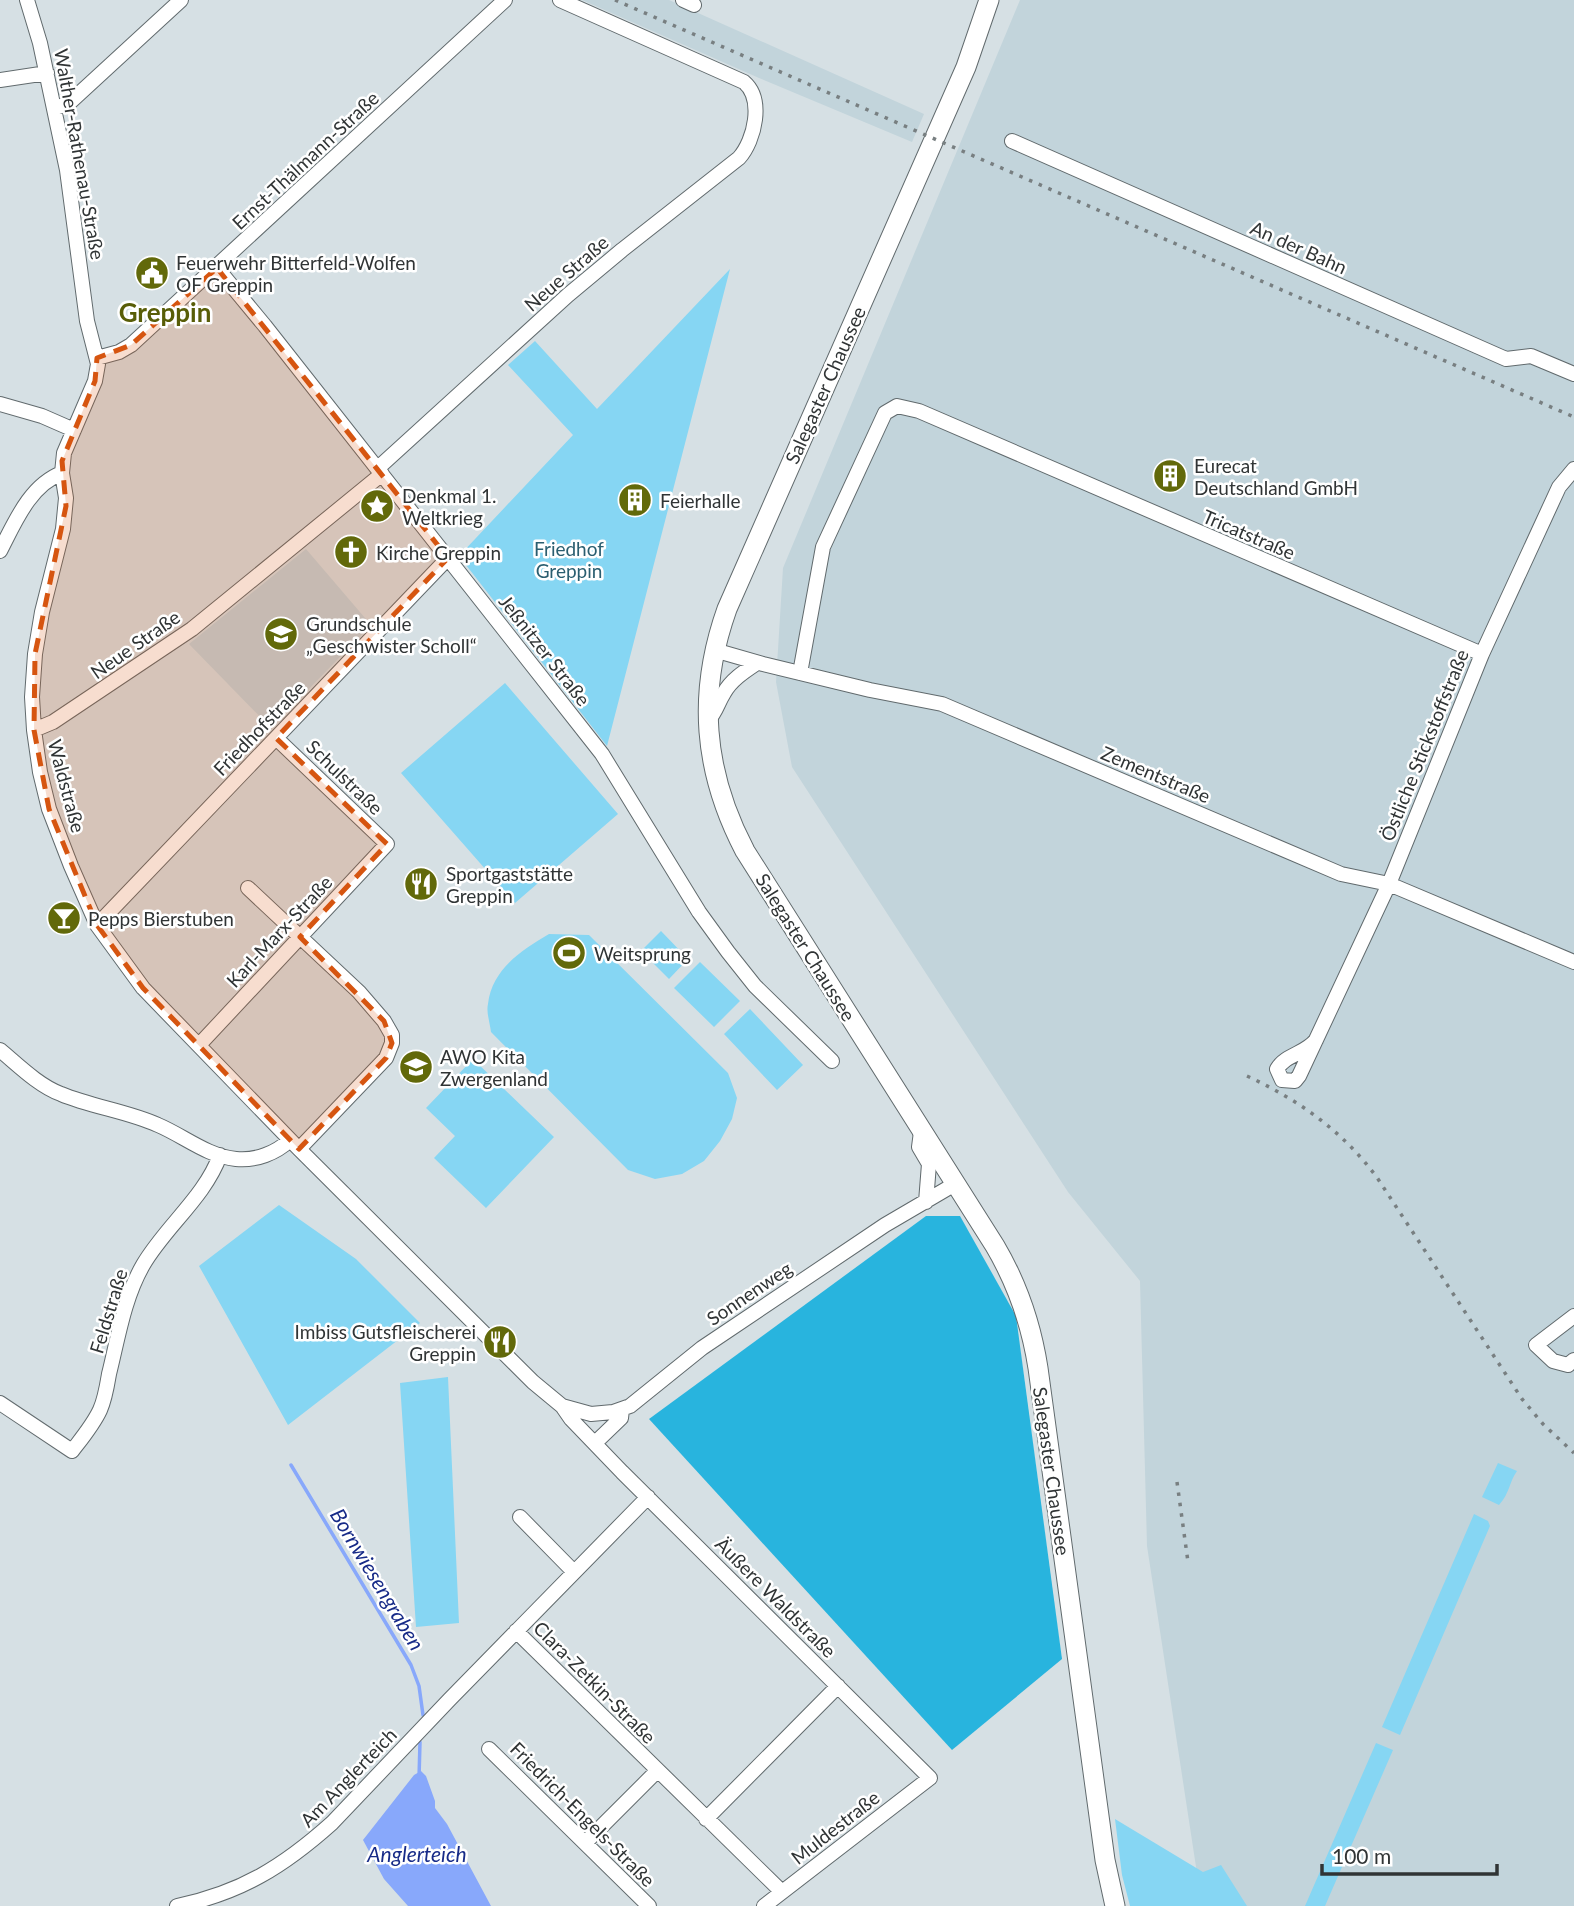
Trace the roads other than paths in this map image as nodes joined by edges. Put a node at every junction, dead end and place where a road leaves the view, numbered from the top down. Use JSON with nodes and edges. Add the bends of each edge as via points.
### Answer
{"nodes":[{"id":1,"x":27,"y":0,"type":"edge"},
{"id":2,"x":181,"y":0,"type":"edge"},
{"id":3,"x":561,"y":0,"type":"edge"},
{"id":4,"x":989,"y":0,"type":"edge"},
{"id":5,"x":500,"y":1,"type":"edge"},
{"id":6,"x":47,"y":73,"type":"junction"},
{"id":7,"x":0,"y":80,"type":"edge"},
{"id":8,"x":55,"y":108,"type":"junction"},
{"id":9,"x":1012,"y":141,"type":"dead end"},
{"id":10,"x":216,"y":268,"type":"junction"},
{"id":11,"x":97,"y":358,"type":"junction"},
{"id":12,"x":1574,"y":374,"type":"edge"},
{"id":13,"x":0,"y":404,"type":"edge"},
{"id":14,"x":74,"y":430,"type":"junction"},
{"id":15,"x":1574,"y":469,"type":"edge"},
{"id":16,"x":380,"y":471,"type":"junction"},
{"id":17,"x":62,"y":473,"type":"junction"},
{"id":18,"x":0,"y":551,"type":"edge"},
{"id":19,"x":449,"y":558,"type":"junction"},
{"id":20,"x":714,"y":650,"type":"junction"},
{"id":21,"x":1482,"y":654,"type":"junction"},
{"id":22,"x":757,"y":663,"type":"junction"},
{"id":23,"x":800,"y":673,"type":"junction"},
{"id":24,"x":706,"y":723,"type":"junction"},
{"id":25,"x":33,"y":730,"type":"junction"},
{"id":26,"x":276,"y":738,"type":"junction"},
{"id":27,"x":387,"y":844,"type":"joint"},
{"id":28,"x":1388,"y":884,"type":"junction"},
{"id":29,"x":248,"y":888,"type":"dead end"},
{"id":30,"x":97,"y":925,"type":"junction"},
{"id":31,"x":300,"y":937,"type":"junction"},
{"id":32,"x":1574,"y":962,"type":"edge"},
{"id":33,"x":1316,"y":1040,"type":"dead end"},
{"id":34,"x":199,"y":1045,"type":"junction"},
{"id":35,"x":0,"y":1050,"type":"edge"},
{"id":36,"x":832,"y":1062,"type":"dead end"},
{"id":37,"x":921,"y":1132,"type":"junction"},
{"id":38,"x":295,"y":1144,"type":"junction"},
{"id":39,"x":220,"y":1155,"type":"junction"},
{"id":40,"x":955,"y":1184,"type":"junction"},
{"id":41,"x":926,"y":1202,"type":"junction"},
{"id":42,"x":1574,"y":1317,"type":"edge"},
{"id":43,"x":1574,"y":1360,"type":"edge"},
{"id":44,"x":0,"y":1402,"type":"edge"},
{"id":45,"x":562,"y":1406,"type":"junction"},
{"id":46,"x":622,"y":1409,"type":"junction"},
{"id":47,"x":595,"y":1443,"type":"junction"},
{"id":48,"x":648,"y":1497,"type":"junction"},
{"id":49,"x":520,"y":1517,"type":"dead end"},
{"id":50,"x":574,"y":1572,"type":"junction"},
{"id":51,"x":516,"y":1631,"type":"junction"},
{"id":52,"x":838,"y":1686,"type":"junction"},
{"id":53,"x":489,"y":1749,"type":"dead end"},
{"id":54,"x":657,"y":1772,"type":"junction"},
{"id":55,"x":930,"y":1779,"type":"joint"},
{"id":56,"x":706,"y":1819,"type":"junction"},
{"id":57,"x":586,"y":1842,"type":"junction"},
{"id":58,"x":782,"y":1892,"type":"junction"},
{"id":59,"x":177,"y":1906,"type":"edge"},
{"id":60,"x":649,"y":1906,"type":"edge"},
{"id":61,"x":764,"y":1906,"type":"edge"},
{"id":62,"x":1115,"y":1906,"type":"edge"}],
"edges":[{"from":1,"to":6,"type":"street","name":"Walther-Rathenau-Straße"},
{"from":2,"to":8,"type":"street","via":[[68,104]]},
{"from":3,"to":16,"type":"street","name":"Neue Straße","via":[[744,82],[754,98],[753,130],[745,151],[577,288]]},
{"from":4,"to":20,"type":"main road","name":"Salegaster Chaussee","via":[[966,67],[735,588]]},
{"from":5,"to":10,"type":"street","name":"Ernst-Thälmann-Straße"},
{"from":6,"to":7,"type":"street"},
{"from":6,"to":8,"type":"street","name":"Walther-Rathenau-Straße"},
{"from":8,"to":11,"type":"street","name":"Walther-Rathenau-Straße","via":[[88,328]]},
{"from":9,"to":12,"type":"street","name":"An der Bahn","via":[[1506,359],[1531,356]]},
{"from":10,"to":11,"type":"street","name":"Ernst-Thälmann-Straße","via":[[131,345]]},
{"from":10,"to":16,"type":"street","name":"Jeßnitzer Straße"},
{"from":11,"to":14,"type":"street","name":"Waldstraße","via":[[95,381]]},
{"from":13,"to":14,"type":"street"},
{"from":14,"to":17,"type":"street","name":"Waldstraße"},
{"from":15,"to":21,"type":"street","name":"Östliche Stickstoffstraße","via":[[1559,487]]},
{"from":16,"to":19,"type":"street","name":"Jeßnitzer Straße"},
{"from":16,"to":25,"type":"street","name":"Neue Straße","via":[[192,629],[83,703]]},
{"from":17,"to":18,"type":"street","via":[[42,484]]},
{"from":17,"to":25,"type":"street","name":"Waldstraße","via":[[66,506],[35,654]]},
{"from":19,"to":26,"type":"street","name":"Friedhofstraße"},
{"from":19,"to":36,"type":"street","name":"Jeßnitzer Straße","via":[[602,754],[728,952],[755,986]]},
{"from":20,"to":22,"type":"street","name":"Zementstraße"},
{"from":20,"to":24,"type":"main road","name":"Salegaster Chaussee"},
{"from":21,"to":23,"type":"street","name":"Tricatstraße","via":[[919,411],[897,406],[885,413],[822,547]]},
{"from":21,"to":28,"type":"street","name":"Östliche Stickstoffstraße"},
{"from":22,"to":23,"type":"street","name":"Zementstraße"},
{"from":22,"to":24,"type":"street","via":[[728,687],[718,711]]},
{"from":23,"to":28,"type":"street","name":"Zementstraße","via":[[942,704],[1341,874]]},
{"from":24,"to":37,"type":"main road","name":"Salegaster Chaussee","via":[[718,784],[741,844]]},
{"from":25,"to":30,"type":"street","name":"Waldstraße","via":[[49,809]]},
{"from":26,"to":27,"type":"street","name":"Schulstraße"},
{"from":26,"to":30,"type":"street","name":"Friedhofstraße"},
{"from":27,"to":31,"type":"street","name":"Karl-Marx-Straße"},
{"from":28,"to":32,"type":"street","name":"Zementstraße"},
{"from":28,"to":33,"type":"street","name":"Östliche Stickstoffstraße"},
{"from":29,"to":31,"type":"street"},
{"from":30,"to":34,"type":"street","name":"Waldstraße","via":[[143,988]]},
{"from":31,"to":34,"type":"street","name":"Karl-Marx-Straße"},
{"from":31,"to":38,"type":"street","via":[[359,992],[384,1021],[393,1043],[386,1058]]},
{"from":34,"to":38,"type":"street","name":"Waldstraße"},
{"from":35,"to":39,"type":"street","via":[[58,1093],[156,1124]]},
{"from":37,"to":40,"type":"main road","name":"Salegaster Chaussee"},
{"from":37,"to":41,"type":"street","via":[[919,1147],[929,1164]]},
{"from":38,"to":39,"type":"street","via":[[264,1156],[236,1159]]},
{"from":38,"to":45,"type":"street","name":"Äußere Waldstraße"},
{"from":39,"to":44,"type":"street","name":"Feldstraße","via":[[205,1184],[155,1245],[133,1284],[102,1405],[72,1451]]},
{"from":40,"to":41,"type":"street","name":"Sonnenweg"},
{"from":40,"to":62,"type":"main road","name":"Salegaster Chaussee","via":[[1005,1263],[1029,1320]]},
{"from":41,"to":46,"type":"street","name":"Sonnenweg","via":[[702,1348]]},
{"from":42,"to":43,"type":"street","via":[[1536,1345],[1553,1361],[1568,1365]]},
{"from":45,"to":46,"type":"street","name":"Sonnenweg","via":[[591,1414]]},
{"from":45,"to":47,"type":"street","name":"Äußere Waldstraße"},
{"from":46,"to":47,"type":"street","via":[[621,1418]]},
{"from":47,"to":48,"type":"street","name":"Äußere Waldstraße"},
{"from":48,"to":50,"type":"street","name":"Clara-Zetkin-Straße"},
{"from":48,"to":52,"type":"street","name":"Äußere Waldstraße"},
{"from":49,"to":50,"type":"street"},
{"from":50,"to":51,"type":"street","name":"Clara-Zetkin-Straße"},
{"from":51,"to":54,"type":"street","name":"Clara-Zetkin-Straße"},
{"from":51,"to":59,"type":"street","name":"Am Anglerteich","via":[[311,1842],[244,1886]]},
{"from":52,"to":55,"type":"street","name":"Äußere Waldstraße"},
{"from":52,"to":56,"type":"street"},
{"from":53,"to":57,"type":"street","name":"Friedrich-Engels-Straße"},
{"from":54,"to":56,"type":"street","name":"Clara-Zetkin-Straße"},
{"from":54,"to":57,"type":"street"},
{"from":55,"to":58,"type":"street","name":"Muldestraße"},
{"from":56,"to":58,"type":"street","name":"Clara-Zetkin-Straße"},
{"from":57,"to":60,"type":"street","name":"Friedrich-Engels-Straße"},
{"from":58,"to":61,"type":"street","name":"Muldestraße"}]}
